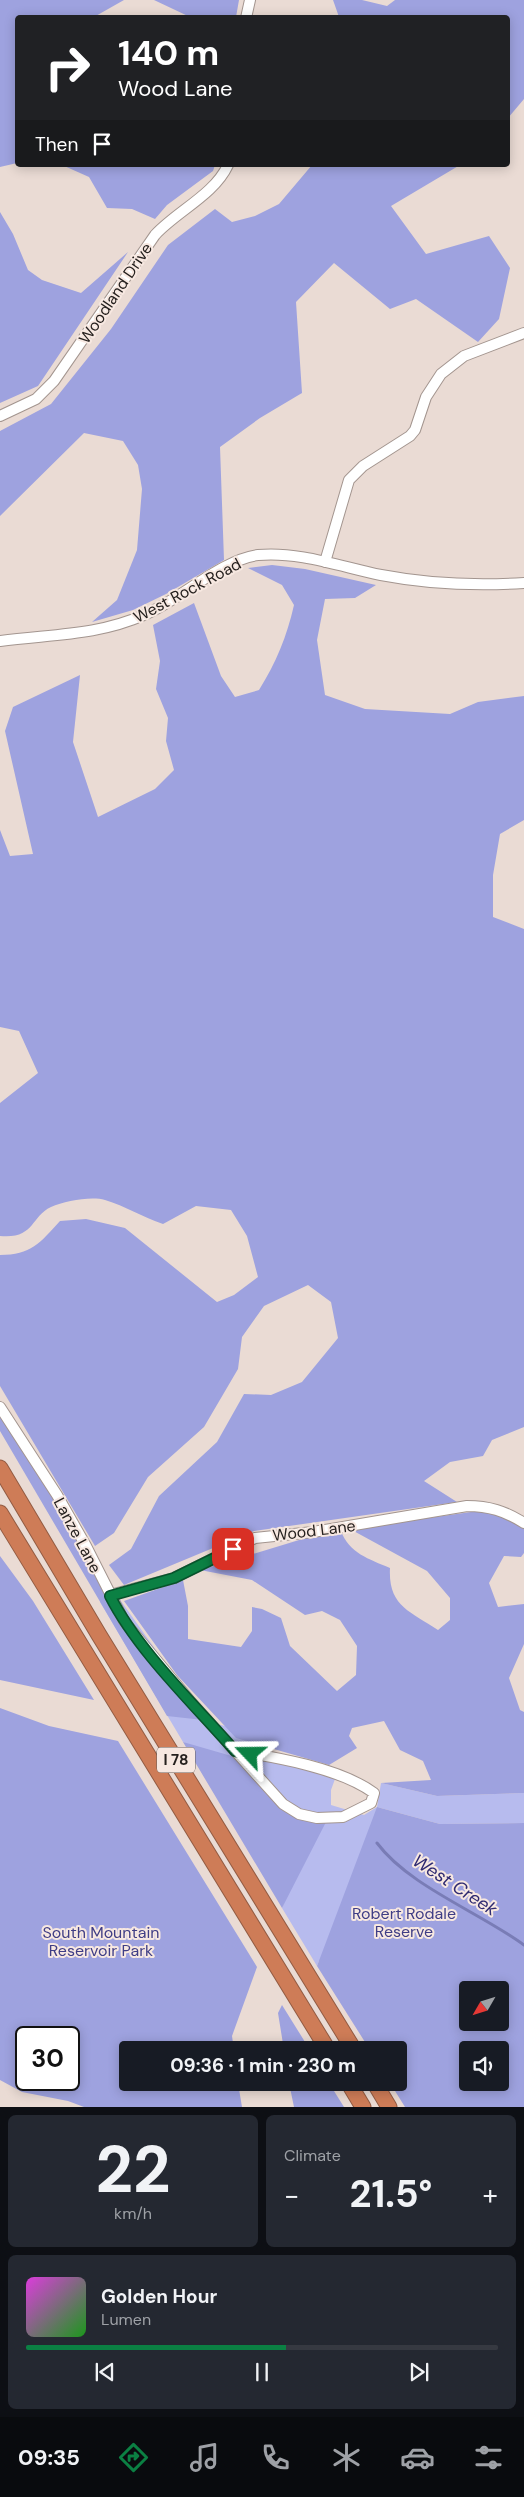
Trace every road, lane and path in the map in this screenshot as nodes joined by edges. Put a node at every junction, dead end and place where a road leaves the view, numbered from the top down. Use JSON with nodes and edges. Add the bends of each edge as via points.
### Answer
{"nodes":[{"id":1,"x":250,"y":0,"type":"edge"},
{"id":2,"x":247,"y":15,"type":"edge"},
{"id":3,"x":226,"y":167,"type":"edge"},
{"id":4,"x":524,"y":333,"type":"edge"},
{"id":5,"x":0,"y":416,"type":"edge"},
{"id":6,"x":325,"y":562,"type":"junction"},
{"id":7,"x":524,"y":583,"type":"edge"},
{"id":8,"x":0,"y":641,"type":"edge"},
{"id":9,"x":0,"y":1407,"type":"edge"},
{"id":10,"x":0,"y":1468,"type":"edge"},
{"id":11,"x":0,"y":1513,"type":"edge"},
{"id":12,"x":524,"y":1523,"type":"edge"},
{"id":13,"x":110,"y":1596,"type":"junction"},
{"id":14,"x":235,"y":1751,"type":"junction"},
{"id":15,"x":323,"y":2041,"type":"edge"},
{"id":16,"x":348,"y":2041,"type":"edge"},
{"id":17,"x":353,"y":2091,"type":"edge"},
{"id":18,"x":379,"y":2091,"type":"edge"},
{"id":19,"x":363,"y":2107,"type":"edge"},
{"id":20,"x":389,"y":2107,"type":"edge"}],
"edges":[{"from":1,"to":2,"type":"street"},
{"from":3,"to":5,"type":"street","name":"Woodland Drive","via":[[210,188],[155,234],[54,381],[36,399]]},
{"from":4,"to":6,"type":"street","via":[[453,363],[433,385],[410,436],[356,472],[345,488]]},
{"from":6,"to":7,"type":"street","name":"West Rock Road","via":[[407,578],[466,584]]},
{"from":6,"to":8,"type":"street","name":"West Rock Road","via":[[270,554],[243,558],[160,608],[122,624],[81,634]]},
{"from":9,"to":13,"type":"street","name":"Lanze Lane","via":[[86,1546]]},
{"from":10,"to":16,"type":"highway","number":"I 78"},
{"from":11,"to":15,"type":"highway","number":"I 78"},
{"from":12,"to":13,"type":"street","name":"Wood Lane","via":[[509,1513],[467,1506],[313,1532],[272,1535],[255,1538],[174,1578]]},
{"from":13,"to":14,"type":"street","name":"Lanze Lane","via":[[124,1621],[160,1666]]},
{"from":14,"to":14,"type":"street","name":"Lanze Lane","via":[[283,1804],[299,1814],[317,1818],[343,1817],[371,1803],[374,1798],[374,1793],[350,1780],[266,1756]]},
{"from":17,"to":19,"type":"highway"},
{"from":18,"to":20,"type":"highway"}]}
